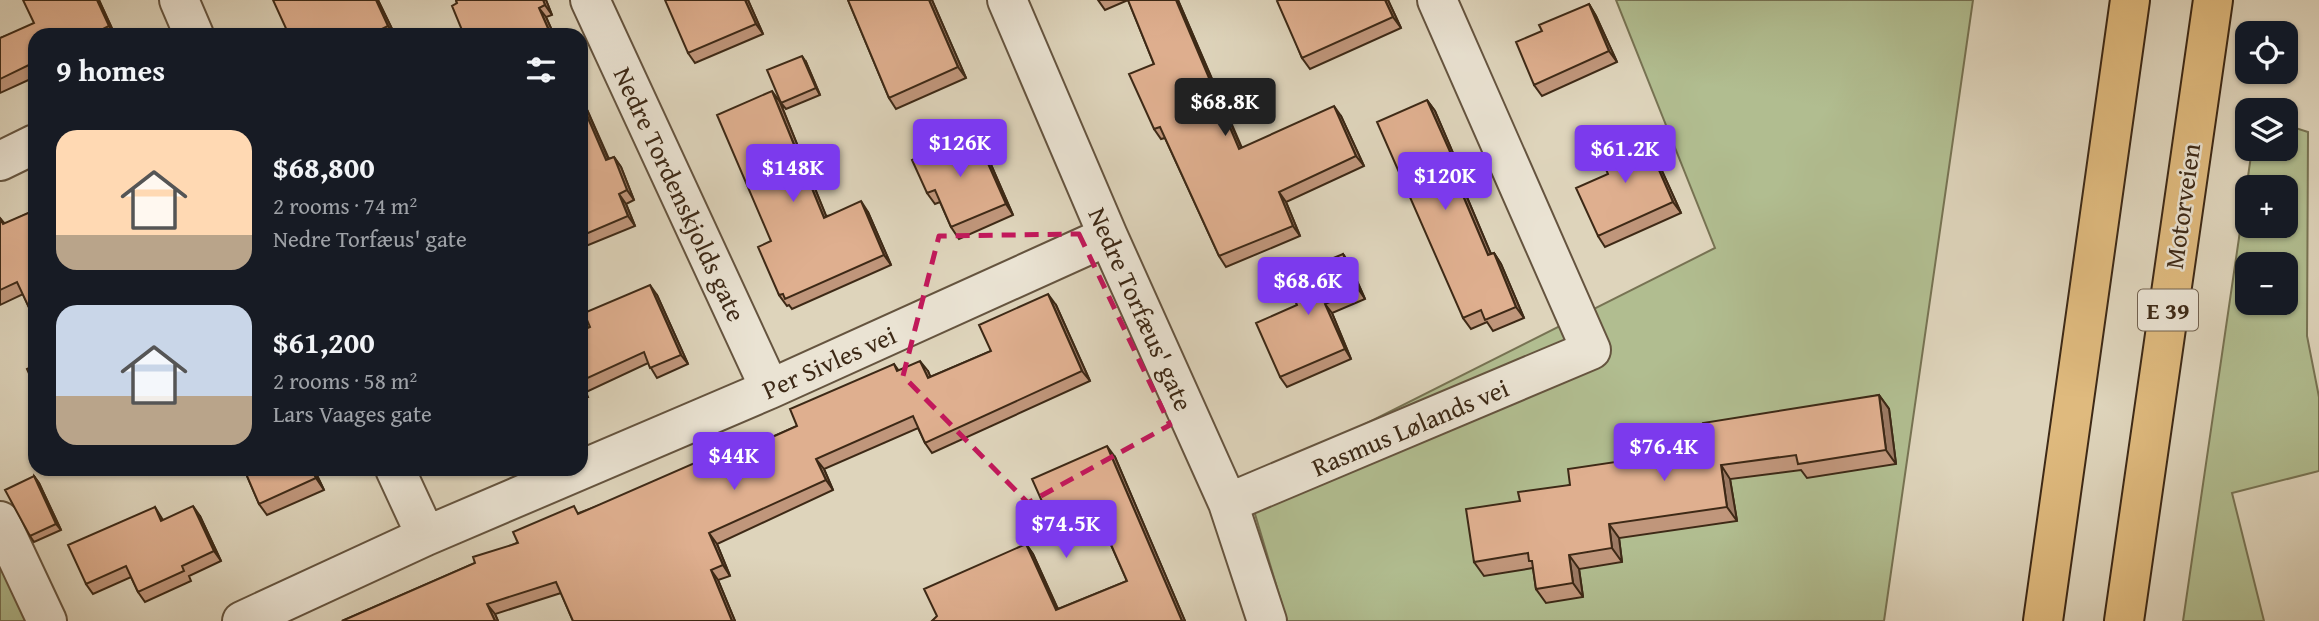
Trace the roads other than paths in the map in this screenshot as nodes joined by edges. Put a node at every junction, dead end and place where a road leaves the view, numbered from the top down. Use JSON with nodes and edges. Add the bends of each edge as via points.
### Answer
{"nodes":[{"id":1,"x":179,"y":0,"type":"edge"},
{"id":2,"x":590,"y":0,"type":"edge"},
{"id":3,"x":1007,"y":0,"type":"edge"},
{"id":4,"x":1437,"y":0,"type":"edge"},
{"id":5,"x":2130,"y":0,"type":"edge"},
{"id":6,"x":2213,"y":0,"type":"edge"},
{"id":7,"x":191,"y":28,"type":"edge"},
{"id":8,"x":28,"y":147,"type":"edge"},
{"id":9,"x":0,"y":161,"type":"edge"},
{"id":10,"x":1108,"y":236,"type":"junction"},
{"id":11,"x":770,"y":389,"type":"junction"},
{"id":12,"x":588,"y":467,"type":"edge"},
{"id":13,"x":398,"y":476,"type":"edge"},
{"id":14,"x":566,"y":476,"type":"edge"},
{"id":15,"x":1228,"y":503,"type":"junction"},
{"id":16,"x":0,"y":522,"type":"edge"},
{"id":17,"x":426,"y":536,"type":"junction"},
{"id":18,"x":47,"y":621,"type":"edge"},
{"id":19,"x":242,"y":621,"type":"edge"},
{"id":20,"x":1267,"y":621,"type":"edge"},
{"id":21,"x":2043,"y":621,"type":"edge"},
{"id":22,"x":2124,"y":621,"type":"edge"}],
"edges":[{"from":1,"to":7,"type":"street"},
{"from":2,"to":11,"type":"street","name":"Nedre Tordenskjolds gate"},
{"from":3,"to":10,"type":"street","name":"Nedre Torfæus' gate"},
{"from":4,"to":15,"type":"street","name":"Rasmus Lølands vei","via":[[1591,351]]},
{"from":5,"to":21,"type":"highway"},
{"from":6,"to":22,"type":"highway","name":"Motorveien","number":"E 39"},
{"from":8,"to":9,"type":"street"},
{"from":10,"to":11,"type":"street","name":"Per Sivles vei"},
{"from":10,"to":15,"type":"street","name":"Nedre Torfæus' gate"},
{"from":11,"to":12,"type":"street","name":"Per Sivles vei"},
{"from":13,"to":17,"type":"street"},
{"from":14,"to":17,"type":"street","name":"Per Sivles vei"},
{"from":15,"to":20,"type":"street","name":"Nedre Torfæus' gate"},
{"from":16,"to":18,"type":"street"},
{"from":17,"to":19,"type":"street","name":"Per Sivles vei"}]}
